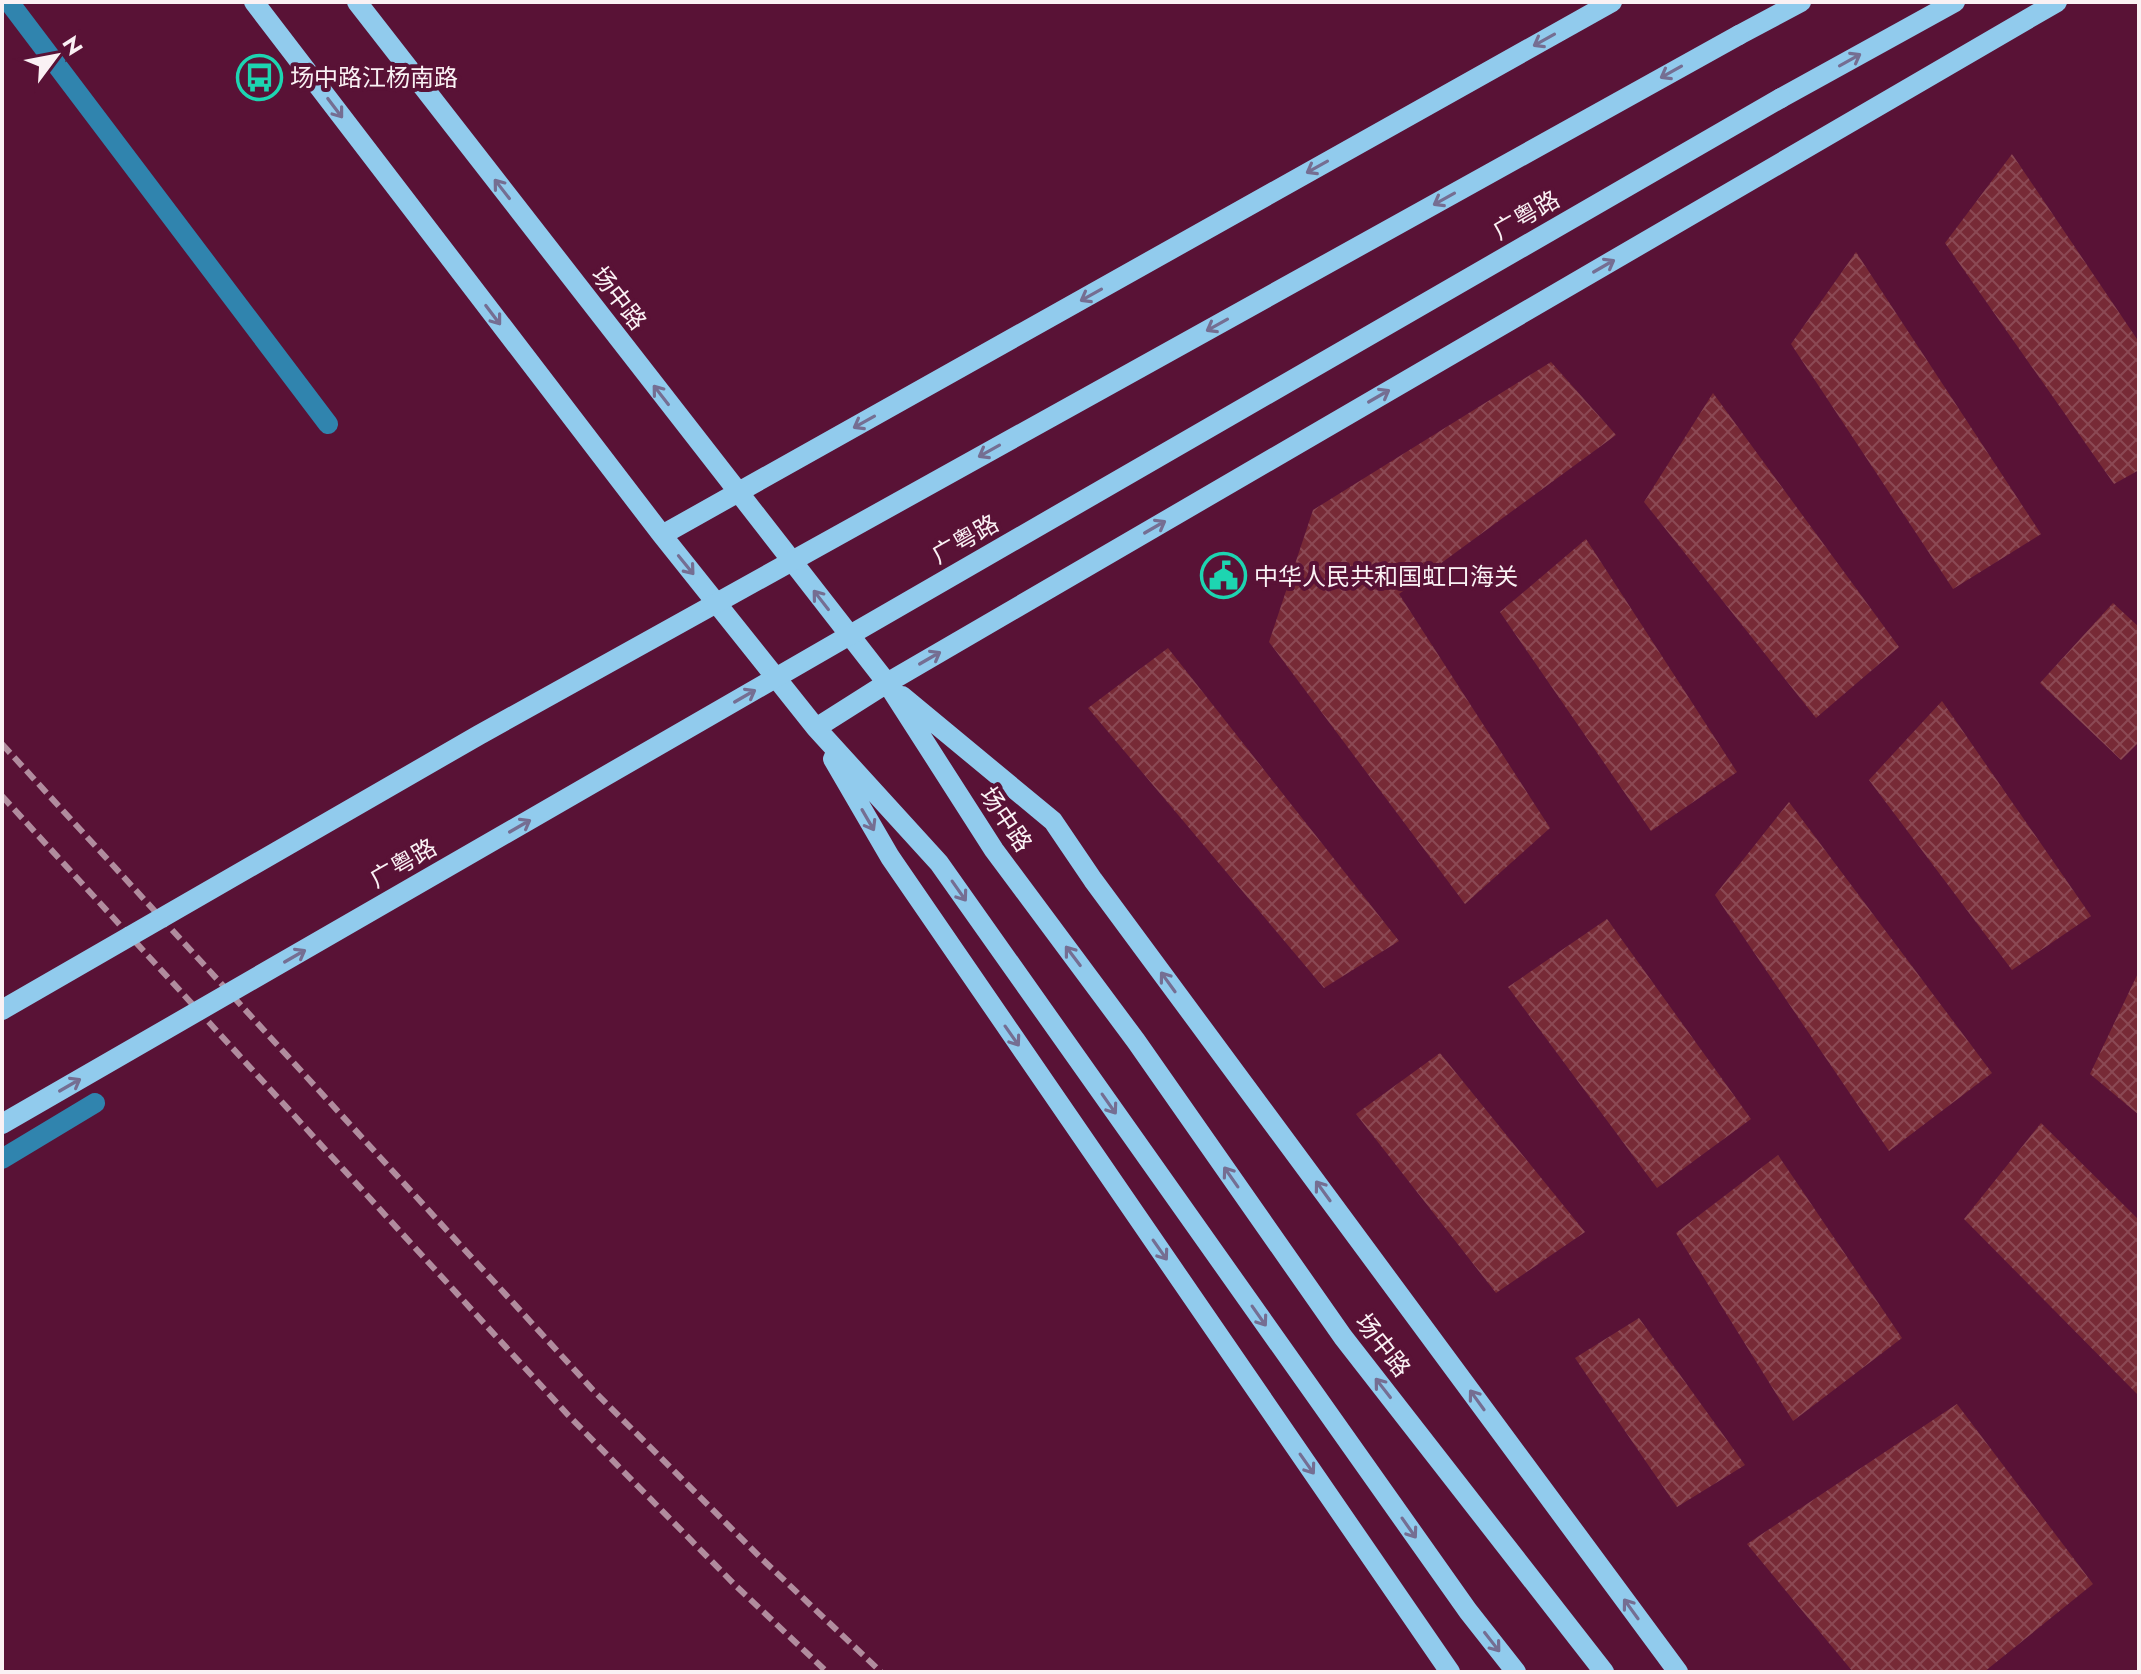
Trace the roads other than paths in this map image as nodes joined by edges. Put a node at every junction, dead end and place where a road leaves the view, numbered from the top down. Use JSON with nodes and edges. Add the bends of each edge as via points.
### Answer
{"nodes":[{"id":1,"x":9,"y":2,"type":"edge"},
{"id":2,"x":254,"y":2,"type":"edge"},
{"id":3,"x":357,"y":2,"type":"edge"},
{"id":4,"x":1612,"y":2,"type":"edge"},
{"id":5,"x":1801,"y":2,"type":"edge"},
{"id":6,"x":1955,"y":2,"type":"edge"},
{"id":7,"x":2057,"y":2,"type":"edge"},
{"id":8,"x":328,"y":424,"type":"dead end"},
{"id":9,"x":737,"y":493,"type":"junction"},
{"id":10,"x":662,"y":535,"type":"junction"},
{"id":11,"x":887,"y":683,"type":"junction"},
{"id":12,"x":816,"y":728,"type":"junction"},
{"id":13,"x":2,"y":1010,"type":"edge"},
{"id":14,"x":95,"y":1103,"type":"dead end"},
{"id":15,"x":2,"y":1124,"type":"edge"},
{"id":16,"x":2,"y":1159,"type":"edge"},
{"id":17,"x":1450,"y":1672,"type":"edge"},
{"id":18,"x":1516,"y":1672,"type":"edge"},
{"id":19,"x":1604,"y":1672,"type":"edge"},
{"id":20,"x":1678,"y":1672,"type":"edge"}],
"edges":[{"from":1,"to":8,"type":"street"},
{"from":2,"to":10,"type":"main road","one_way":true},
{"from":9,"to":3,"type":"main road","name":"场中路","one_way":true},
{"from":4,"to":9,"type":"main road","one_way":true},
{"from":5,"to":13,"type":"main road","one_way":true,"bridge":true,"via":[[479,735]]},
{"from":15,"to":6,"type":"main road","name":"广粤路","one_way":true,"bridge":true},
{"from":11,"to":7,"type":"main road","one_way":true},
{"from":9,"to":10,"type":"main road"},
{"from":11,"to":9,"type":"main road","name":"场中路","one_way":true},
{"from":10,"to":12,"type":"main road","one_way":true},
{"from":11,"to":12,"type":"main road"},
{"from":19,"to":11,"type":"main road","name":"场中路","one_way":true,"via":[[1343,1337],[1136,1041],[994,850]]},
{"from":20,"to":11,"type":"main road","one_way":true,"via":[[1053,821]]},
{"from":12,"to":17,"type":"main road","one_way":true,"via":[[890,857]]},
{"from":12,"to":18,"type":"main road","one_way":true,"via":[[939,863]]},
{"from":14,"to":16,"type":"street"}]}
